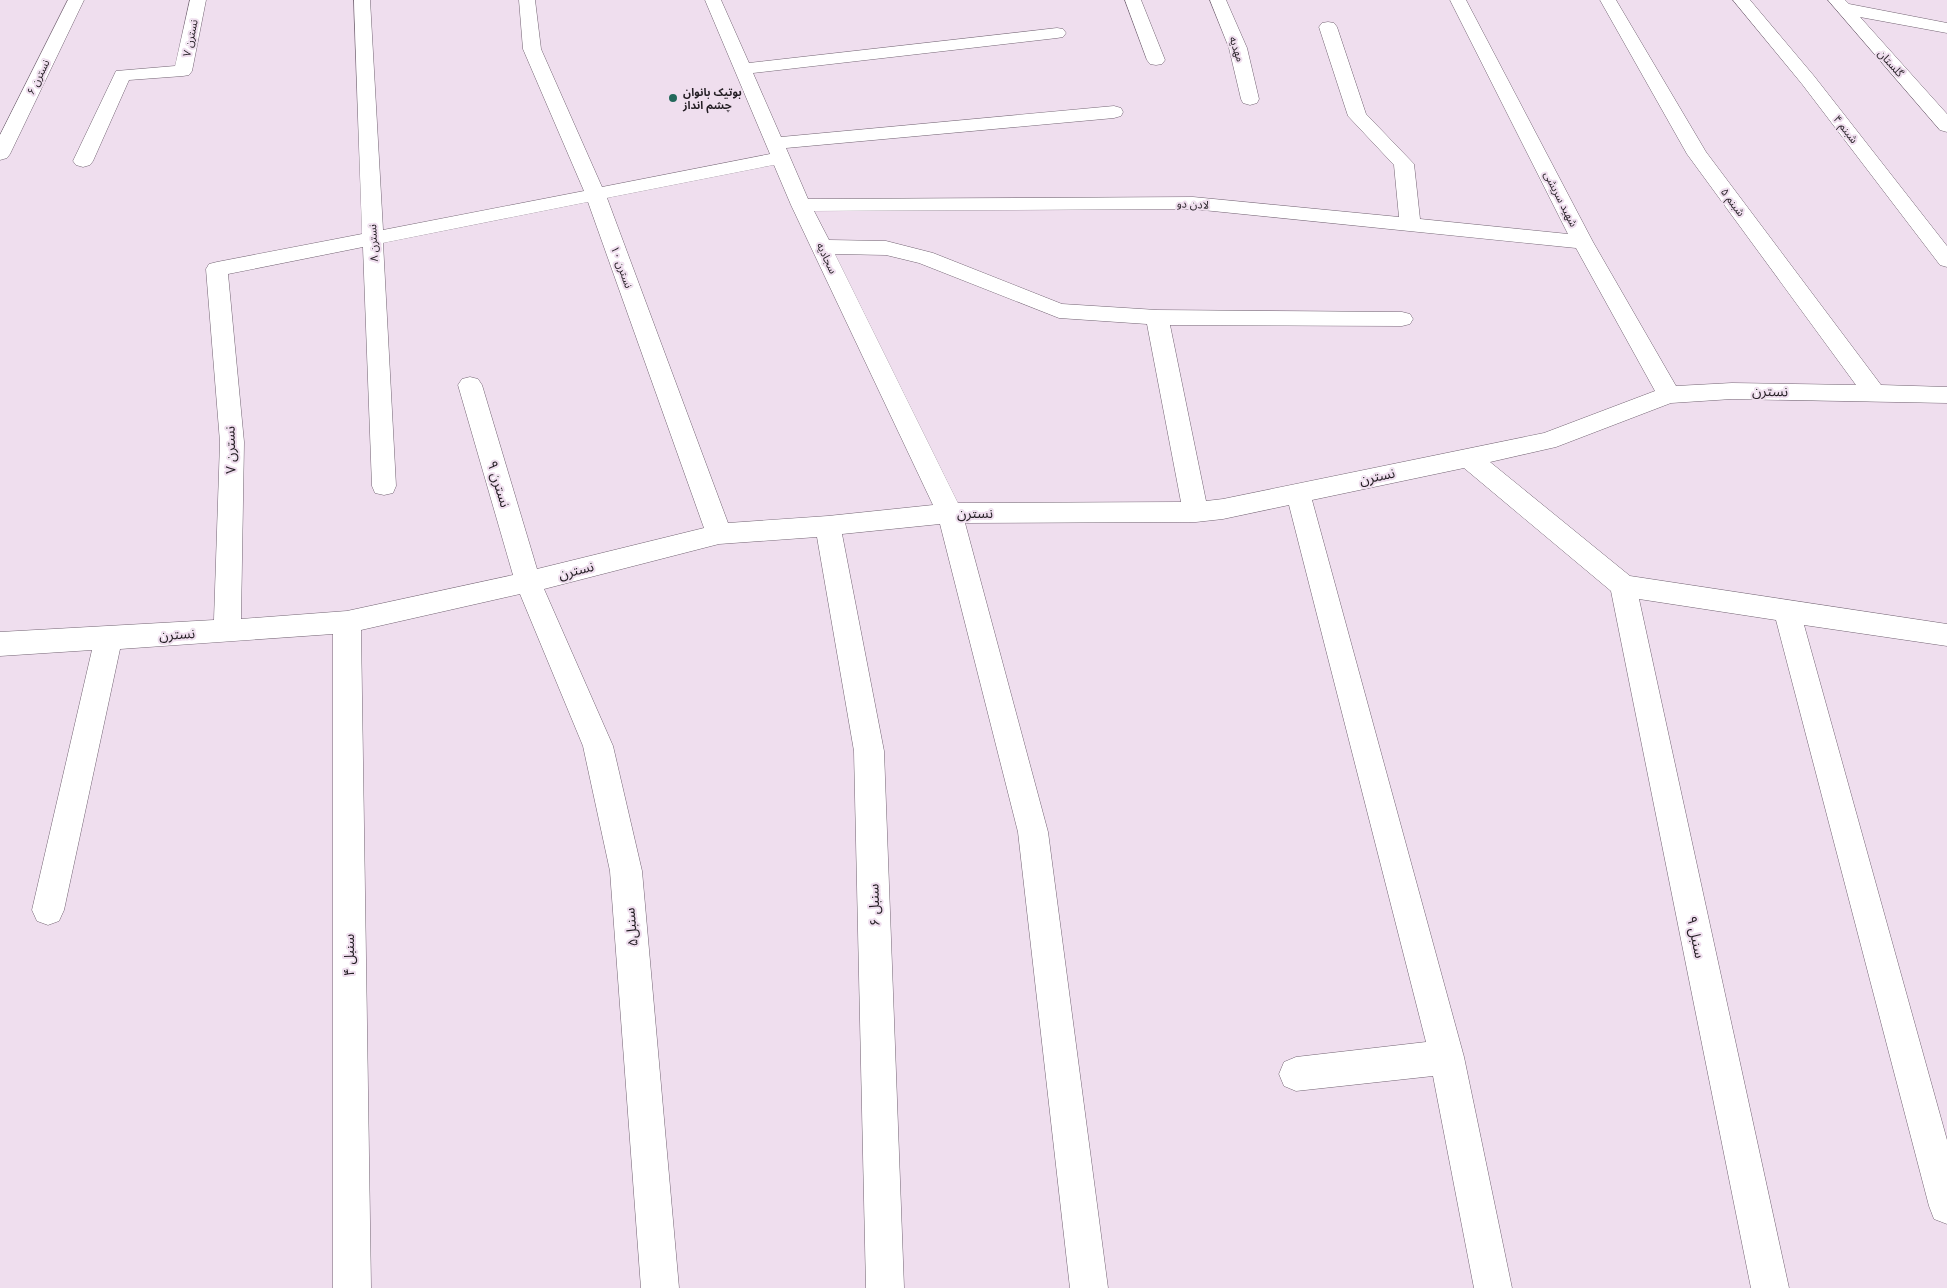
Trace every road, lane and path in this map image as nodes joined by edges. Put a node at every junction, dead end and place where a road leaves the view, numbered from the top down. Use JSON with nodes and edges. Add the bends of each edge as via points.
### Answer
{"nodes":[{"id":1,"x":76,"y":0,"type":"edge"},
{"id":2,"x":198,"y":0,"type":"edge"},
{"id":3,"x":362,"y":0,"type":"edge"},
{"id":4,"x":526,"y":0,"type":"edge"},
{"id":5,"x":713,"y":0,"type":"edge"},
{"id":6,"x":1133,"y":0,"type":"edge"},
{"id":7,"x":1218,"y":0,"type":"edge"},
{"id":8,"x":1458,"y":0,"type":"edge"},
{"id":9,"x":1608,"y":0,"type":"edge"},
{"id":10,"x":1741,"y":0,"type":"edge"},
{"id":11,"x":1839,"y":4,"type":"edge"},
{"id":12,"x":1328,"y":27,"type":"dead end"},
{"id":13,"x":1947,"y":28,"type":"edge"},
{"id":14,"x":1057,"y":33,"type":"dead end"},
{"id":15,"x":1156,"y":60,"type":"dead end"},
{"id":16,"x":743,"y":69,"type":"junction"},
{"id":17,"x":1250,"y":99,"type":"dead end"},
{"id":18,"x":1114,"y":112,"type":"dead end"},
{"id":19,"x":1947,"y":126,"type":"edge"},
{"id":20,"x":778,"y":150,"type":"junction"},
{"id":21,"x":0,"y":154,"type":"edge"},
{"id":22,"x":83,"y":161,"type":"dead end"},
{"id":23,"x":596,"y":195,"type":"junction"},
{"id":24,"x":801,"y":205,"type":"junction"},
{"id":25,"x":1410,"y":225,"type":"junction"},
{"id":26,"x":373,"y":239,"type":"junction"},
{"id":27,"x":1583,"y":242,"type":"junction"},
{"id":28,"x":822,"y":247,"type":"junction"},
{"id":29,"x":1947,"y":260,"type":"edge"},
{"id":30,"x":1157,"y":317,"type":"junction"},
{"id":31,"x":1402,"y":319,"type":"dead end"},
{"id":32,"x":470,"y":385,"type":"dead end"},
{"id":33,"x":1875,"y":394,"type":"junction"},
{"id":34,"x":1669,"y":395,"type":"junction"},
{"id":35,"x":1945,"y":398,"type":"edge"},
{"id":36,"x":1468,"y":457,"type":"junction"},
{"id":37,"x":384,"y":486,"type":"dead end"},
{"id":38,"x":1298,"y":493,"type":"junction"},
{"id":39,"x":1196,"y":512,"type":"junction"},
{"id":40,"x":950,"y":513,"type":"junction"},
{"id":41,"x":828,"y":526,"type":"junction"},
{"id":42,"x":719,"y":534,"type":"junction"},
{"id":43,"x":528,"y":582,"type":"junction"},
{"id":44,"x":1623,"y":586,"type":"junction"},
{"id":45,"x":1788,"y":611,"type":"junction"},
{"id":46,"x":347,"y":622,"type":"junction"},
{"id":47,"x":227,"y":631,"type":"junction"},
{"id":48,"x":1947,"y":635,"type":"edge"},
{"id":49,"x":109,"y":638,"type":"junction"},
{"id":50,"x":0,"y":644,"type":"edge"},
{"id":51,"x":48,"y":910,"type":"dead end"},
{"id":52,"x":1447,"y":1057,"type":"junction"},
{"id":53,"x":1296,"y":1074,"type":"dead end"},
{"id":54,"x":1947,"y":1206,"type":"edge"},
{"id":55,"x":352,"y":1288,"type":"edge"},
{"id":56,"x":660,"y":1288,"type":"edge"},
{"id":57,"x":886,"y":1288,"type":"edge"},
{"id":58,"x":1089,"y":1288,"type":"edge"},
{"id":59,"x":1493,"y":1288,"type":"edge"},
{"id":60,"x":1770,"y":1288,"type":"edge"}],
"edges":[{"from":1,"to":21,"type":"street","name":"نسترن ۶"},
{"from":2,"to":22,"type":"street","name":"نسترن ۷","via":[[183,71],[122,75]]},
{"from":3,"to":26,"type":"street","name":"نسترن ۸"},
{"from":4,"to":23,"type":"street","name":"نسترن ۱۰","via":[[532,49]]},
{"from":5,"to":16,"type":"street","name":"سجادیه"},
{"from":6,"to":15,"type":"street"},
{"from":7,"to":17,"type":"street","name":"مهدیه","via":[[1238,48]]},
{"from":8,"to":27,"type":"street","name":"شهید سریشی"},
{"from":9,"to":33,"type":"street","name":"شبنم ۵","via":[[1697,154]]},
{"from":10,"to":29,"type":"street","name":"شبنم ۴","via":[[1808,80]]},
{"from":11,"to":13,"type":"street"},
{"from":11,"to":19,"type":"street","name":"گلستان"},
{"from":12,"to":25,"type":"street","via":[[1357,116],[1404,164]]},
{"from":14,"to":16,"type":"street"},
{"from":16,"to":20,"type":"street","name":"سجادیه"},
{"from":18,"to":20,"type":"street"},
{"from":20,"to":23,"type":"street"},
{"from":20,"to":24,"type":"street","name":"سجادیه"},
{"from":23,"to":26,"type":"street"},
{"from":23,"to":42,"type":"street","name":"نسترن ۱۰"},
{"from":24,"to":25,"type":"street","name":"لادن دو","via":[[1193,203]]},
{"from":24,"to":28,"type":"street","name":"سجادیه"},
{"from":25,"to":27,"type":"street","name":"لادن دو"},
{"from":26,"to":37,"type":"street","name":"نسترن ۸"},
{"from":26,"to":47,"type":"street","name":"نسترن ۷","via":[[217,269],[232,442]]},
{"from":27,"to":34,"type":"street","name":"شهید سریشی"},
{"from":28,"to":30,"type":"street","via":[[886,248],[926,258],[1059,311]]},
{"from":28,"to":40,"type":"street","name":"سجادیه"},
{"from":30,"to":31,"type":"street"},
{"from":30,"to":39,"type":"street"},
{"from":32,"to":43,"type":"street","name":"نسترن ۹"},
{"from":33,"to":34,"type":"street","name":"نسترن","via":[[1732,391]]},
{"from":33,"to":35,"type":"street","name":"نسترن"},
{"from":34,"to":36,"type":"street","name":"نسترن","via":[[1547,440]]},
{"from":36,"to":38,"type":"street","name":"نسترن"},
{"from":36,"to":44,"type":"street"},
{"from":38,"to":39,"type":"street","name":"نسترن"},
{"from":38,"to":52,"type":"street"},
{"from":39,"to":40,"type":"street","name":"نسترن"},
{"from":40,"to":41,"type":"street","name":"نسترن"},
{"from":40,"to":58,"type":"street","name":"سجادیه","via":[[1033,832]]},
{"from":41,"to":42,"type":"street","name":"نسترن"},
{"from":41,"to":57,"type":"street","name":"سنبل ۶","via":[[869,751]]},
{"from":42,"to":43,"type":"street","name":"نسترن"},
{"from":43,"to":46,"type":"street","name":"نسترن"},
{"from":43,"to":56,"type":"street","name":"سنبل۵","via":[[598,746],[626,871]]},
{"from":44,"to":45,"type":"street"},
{"from":44,"to":60,"type":"street","name":"سنبل ۹"},
{"from":45,"to":48,"type":"street"},
{"from":45,"to":54,"type":"street"},
{"from":46,"to":47,"type":"street","name":"نسترن"},
{"from":46,"to":55,"type":"street","name":"سنبل ۴"},
{"from":47,"to":49,"type":"street","name":"نسترن"},
{"from":49,"to":50,"type":"street","name":"نسترن"},
{"from":49,"to":51,"type":"street"},
{"from":52,"to":53,"type":"street"},
{"from":52,"to":59,"type":"street"}]}
